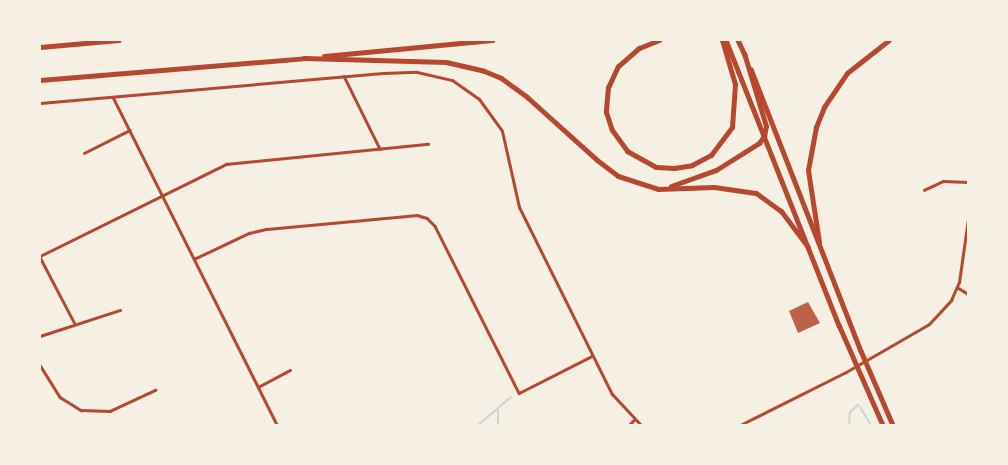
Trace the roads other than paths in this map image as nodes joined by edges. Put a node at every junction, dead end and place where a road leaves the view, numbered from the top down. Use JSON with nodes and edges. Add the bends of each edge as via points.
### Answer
{"nodes":[{"id":1,"x":86,"y":40,"type":"edge"},
{"id":2,"x":119,"y":40,"type":"edge"},
{"id":3,"x":492,"y":40,"type":"edge"},
{"id":4,"x":659,"y":40,"type":"edge"},
{"id":5,"x":889,"y":40,"type":"edge"},
{"id":6,"x":725,"y":42,"type":"edge"},
{"id":7,"x":739,"y":42,"type":"edge"},
{"id":8,"x":40,"y":47,"type":"edge"},
{"id":9,"x":744,"y":53,"type":"junction"},
{"id":10,"x":304,"y":58,"type":"junction"},
{"id":11,"x":344,"y":76,"type":"junction"},
{"id":12,"x":40,"y":80,"type":"edge"},
{"id":13,"x":114,"y":97,"type":"junction"},
{"id":14,"x":40,"y":103,"type":"edge"},
{"id":15,"x":130,"y":130,"type":"junction"},
{"id":16,"x":764,"y":136,"type":"junction"},
{"id":17,"x":428,"y":144,"type":"dead end"},
{"id":18,"x":380,"y":149,"type":"junction"},
{"id":19,"x":84,"y":153,"type":"dead end"},
{"id":20,"x":968,"y":182,"type":"edge"},
{"id":21,"x":658,"y":189,"type":"junction"},
{"id":22,"x":924,"y":190,"type":"dead end"},
{"id":23,"x":162,"y":195,"type":"junction"},
{"id":24,"x":968,"y":219,"type":"edge"},
{"id":25,"x":819,"y":242,"type":"junction"},
{"id":26,"x":808,"y":247,"type":"junction"},
{"id":27,"x":40,"y":256,"type":"edge"},
{"id":28,"x":194,"y":259,"type":"junction"},
{"id":29,"x":956,"y":287,"type":"junction"},
{"id":30,"x":968,"y":294,"type":"edge"},
{"id":31,"x":120,"y":310,"type":"dead end"},
{"id":32,"x":75,"y":325,"type":"junction"},
{"id":33,"x":40,"y":336,"type":"edge"},
{"id":34,"x":592,"y":356,"type":"junction"},
{"id":35,"x":40,"y":365,"type":"edge"},
{"id":36,"x":290,"y":370,"type":"dead end"},
{"id":37,"x":258,"y":387,"type":"junction"},
{"id":38,"x":155,"y":390,"type":"dead end"},
{"id":39,"x":634,"y":420,"type":"junction"},
{"id":40,"x":277,"y":425,"type":"edge"},
{"id":41,"x":629,"y":425,"type":"edge"},
{"id":42,"x":641,"y":425,"type":"edge"},
{"id":43,"x":740,"y":425,"type":"edge"},
{"id":44,"x":883,"y":425,"type":"edge"},
{"id":45,"x":893,"y":425,"type":"edge"}],
"edges":[{"from":1,"to":8,"type":"highway"},
{"from":2,"to":8,"type":"highway"},
{"from":3,"to":10,"type":"highway"},
{"from":4,"to":6,"type":"highway","via":[[638,48],[618,66],[608,87],[606,112],[616,137],[627,151],[642,161],[665,168],[685,167],[702,160],[717,149],[732,127],[734,84]]},
{"from":5,"to":25,"type":"highway","via":[[847,72],[824,107],[816,127],[809,176]]},
{"from":6,"to":16,"type":"highway"},
{"from":7,"to":9,"type":"highway"},
{"from":9,"to":16,"type":"highway","via":[[766,126]]},
{"from":9,"to":25,"type":"highway"},
{"from":10,"to":12,"type":"highway"},
{"from":10,"to":21,"type":"highway","via":[[446,62],[484,71],[501,78],[527,97],[618,176]]},
{"from":11,"to":13,"type":"street"},
{"from":11,"to":18,"type":"street"},
{"from":11,"to":34,"type":"street","via":[[429,73],[452,80],[484,105],[502,131],[519,207]]},
{"from":13,"to":14,"type":"street"},
{"from":13,"to":15,"type":"street"},
{"from":15,"to":19,"type":"street"},
{"from":15,"to":23,"type":"street"},
{"from":16,"to":21,"type":"highway","via":[[759,143],[716,170],[685,183]]},
{"from":16,"to":26,"type":"highway"},
{"from":17,"to":18,"type":"street"},
{"from":18,"to":23,"type":"street","via":[[226,164]]},
{"from":20,"to":22,"type":"street","via":[[943,181]]},
{"from":21,"to":26,"type":"highway","via":[[714,187],[756,193],[781,211]]},
{"from":23,"to":27,"type":"street"},
{"from":23,"to":28,"type":"street"},
{"from":24,"to":29,"type":"street"},
{"from":25,"to":45,"type":"highway"},
{"from":26,"to":44,"type":"highway"},
{"from":27,"to":32,"type":"street"},
{"from":28,"to":34,"type":"street","via":[[249,233],[267,229],[417,215],[427,218],[435,226],[519,393]]},
{"from":28,"to":37,"type":"street"},
{"from":29,"to":30,"type":"street"},
{"from":29,"to":43,"type":"street","via":[[951,300],[929,324],[846,372]]},
{"from":31,"to":32,"type":"street"},
{"from":32,"to":33,"type":"street"},
{"from":34,"to":39,"type":"street","via":[[612,394]]},
{"from":35,"to":38,"type":"street","via":[[60,397],[71,406],[88,411],[110,411]]},
{"from":36,"to":37,"type":"street"},
{"from":37,"to":40,"type":"street"},
{"from":39,"to":41,"type":"street"},
{"from":39,"to":42,"type":"street"}]}
